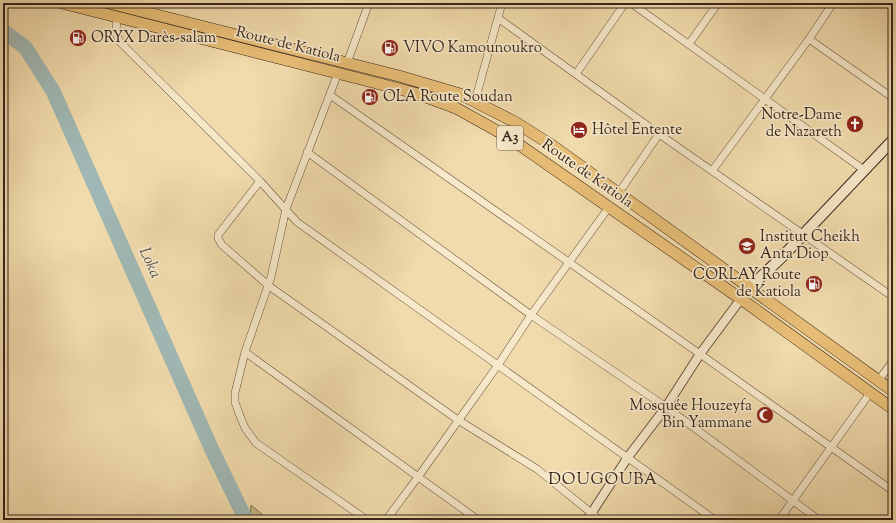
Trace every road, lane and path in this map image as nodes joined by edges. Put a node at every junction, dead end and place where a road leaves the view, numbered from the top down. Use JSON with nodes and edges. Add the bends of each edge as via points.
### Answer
{"nodes":[{"id":1,"x":62,"y":3,"type":"edge"},
{"id":2,"x":109,"y":3,"type":"edge"},
{"id":3,"x":370,"y":3,"type":"edge"},
{"id":4,"x":502,"y":3,"type":"edge"},
{"id":5,"x":624,"y":3,"type":"edge"},
{"id":6,"x":631,"y":3,"type":"edge"},
{"id":7,"x":718,"y":3,"type":"edge"},
{"id":8,"x":833,"y":3,"type":"edge"},
{"id":9,"x":887,"y":3,"type":"edge"},
{"id":10,"x":893,"y":7,"type":"edge"},
{"id":11,"x":117,"y":16,"type":"junction"},
{"id":12,"x":498,"y":18,"type":"junction"},
{"id":13,"x":809,"y":39,"type":"junction"},
{"id":14,"x":689,"y":44,"type":"junction"},
{"id":15,"x":347,"y":63,"type":"junction"},
{"id":16,"x":338,"y":73,"type":"junction"},
{"id":17,"x":576,"y":74,"type":"junction"},
{"id":18,"x":330,"y":95,"type":"junction"},
{"id":19,"x":765,"y":98,"type":"junction"},
{"id":20,"x":893,"y":98,"type":"edge"},
{"id":21,"x":475,"y":101,"type":"junction"},
{"id":22,"x":659,"y":134,"type":"junction"},
{"id":23,"x":893,"y":140,"type":"edge"},
{"id":24,"x":308,"y":152,"type":"junction"},
{"id":25,"x":864,"y":170,"type":"junction"},
{"id":26,"x":712,"y":171,"type":"junction"},
{"id":27,"x":260,"y":181,"type":"junction"},
{"id":28,"x":618,"y":194,"type":"junction"},
{"id":29,"x":609,"y":207,"type":"junction"},
{"id":30,"x":286,"y":209,"type":"junction"},
{"id":31,"x":804,"y":234,"type":"junction"},
{"id":32,"x":569,"y":263,"type":"junction"},
{"id":33,"x":269,"y":286,"type":"junction"},
{"id":34,"x":749,"y":288,"type":"junction"},
{"id":35,"x":893,"y":297,"type":"edge"},
{"id":36,"x":741,"y":299,"type":"junction"},
{"id":37,"x":531,"y":315,"type":"junction"},
{"id":38,"x":245,"y":352,"type":"junction"},
{"id":39,"x":700,"y":354,"type":"junction"},
{"id":40,"x":893,"y":361,"type":"edge"},
{"id":41,"x":498,"y":365,"type":"junction"},
{"id":42,"x":878,"y":381,"type":"junction"},
{"id":43,"x":893,"y":391,"type":"edge"},
{"id":44,"x":870,"y":393,"type":"junction"},
{"id":45,"x":666,"y":407,"type":"junction"},
{"id":46,"x":893,"y":409,"type":"edge"},
{"id":47,"x":458,"y":420,"type":"junction"},
{"id":48,"x":832,"y":447,"type":"junction"},
{"id":49,"x":628,"y":457,"type":"junction"},
{"id":50,"x":418,"y":477,"type":"junction"},
{"id":51,"x":893,"y":491,"type":"edge"},
{"id":52,"x":792,"y":501,"type":"junction"},
{"id":53,"x":589,"y":517,"type":"edge"},
{"id":54,"x":367,"y":520,"type":"edge"},
{"id":55,"x":386,"y":520,"type":"edge"},
{"id":56,"x":478,"y":520,"type":"edge"},
{"id":57,"x":600,"y":520,"type":"edge"},
{"id":58,"x":716,"y":520,"type":"edge"},
{"id":59,"x":779,"y":520,"type":"edge"},
{"id":60,"x":819,"y":520,"type":"edge"}],
"edges":[{"from":1,"to":11,"type":"highway","name":"Route de Katiola","number":"A3"},
{"from":2,"to":15,"type":"highway","name":"Route de Katiola","number":"A3"},
{"from":3,"to":15,"type":"street"},
{"from":4,"to":12,"type":"street"},
{"from":5,"to":17,"type":"street"},
{"from":6,"to":14,"type":"street"},
{"from":7,"to":14,"type":"street"},
{"from":8,"to":13,"type":"street"},
{"from":9,"to":10,"type":"street"},
{"from":11,"to":16,"type":"highway","name":"Route de Katiola","number":"A3"},
{"from":11,"to":27,"type":"street","via":[[116,33],[120,42]]},
{"from":12,"to":17,"type":"street"},
{"from":12,"to":21,"type":"street"},
{"from":13,"to":19,"type":"street"},
{"from":13,"to":20,"type":"street"},
{"from":14,"to":19,"type":"street"},
{"from":15,"to":21,"type":"highway","name":"Route de Katiola","number":"A3","via":[[434,86]]},
{"from":16,"to":18,"type":"street"},
{"from":16,"to":29,"type":"highway","name":"Route de Katiola","number":"A3","via":[[418,94],[456,108],[508,137]]},
{"from":17,"to":22,"type":"street"},
{"from":18,"to":24,"type":"street"},
{"from":18,"to":32,"type":"street"},
{"from":19,"to":25,"type":"street"},
{"from":19,"to":26,"type":"street"},
{"from":21,"to":28,"type":"highway","name":"Route de Katiola","number":"A3","via":[[553,146]]},
{"from":22,"to":26,"type":"street"},
{"from":22,"to":28,"type":"street"},
{"from":23,"to":25,"type":"main road"},
{"from":24,"to":30,"type":"street"},
{"from":24,"to":37,"type":"street"},
{"from":25,"to":31,"type":"main road"},
{"from":26,"to":31,"type":"street"},
{"from":27,"to":30,"type":"street"},
{"from":27,"to":33,"type":"street","via":[[218,238],[222,245]]},
{"from":28,"to":34,"type":"highway","name":"Route de Katiola","number":"A3"},
{"from":29,"to":32,"type":"street"},
{"from":29,"to":36,"type":"highway","name":"Route de Katiola","number":"A3"},
{"from":30,"to":33,"type":"street"},
{"from":30,"to":41,"type":"street","via":[[302,227]]},
{"from":31,"to":34,"type":"main road"},
{"from":31,"to":35,"type":"street"},
{"from":32,"to":37,"type":"street"},
{"from":32,"to":39,"type":"street"},
{"from":33,"to":38,"type":"street"},
{"from":33,"to":47,"type":"street"},
{"from":34,"to":36,"type":"street"},
{"from":34,"to":42,"type":"highway","name":"Route de Katiola","number":"A3"},
{"from":36,"to":39,"type":"street"},
{"from":36,"to":44,"type":"highway","name":"Route de Katiola","number":"A3"},
{"from":37,"to":41,"type":"street"},
{"from":37,"to":45,"type":"street"},
{"from":38,"to":50,"type":"street"},
{"from":38,"to":54,"type":"street","via":[[235,393],[235,402],[245,428],[256,443]]},
{"from":39,"to":45,"type":"street"},
{"from":39,"to":48,"type":"street"},
{"from":40,"to":42,"type":"street"},
{"from":41,"to":47,"type":"street"},
{"from":41,"to":49,"type":"street"},
{"from":42,"to":43,"type":"highway","name":"Route de Katiola","number":"A3"},
{"from":44,"to":46,"type":"highway","name":"Route de Katiola","number":"A3"},
{"from":44,"to":48,"type":"street"},
{"from":45,"to":49,"type":"street"},
{"from":45,"to":52,"type":"street"},
{"from":47,"to":50,"type":"street"},
{"from":47,"to":53,"type":"street","via":[[531,465]]},
{"from":48,"to":51,"type":"street"},
{"from":48,"to":52,"type":"street"},
{"from":49,"to":53,"type":"street"},
{"from":49,"to":58,"type":"street"},
{"from":50,"to":55,"type":"street"},
{"from":50,"to":56,"type":"street"},
{"from":52,"to":59,"type":"street"},
{"from":52,"to":60,"type":"street"},
{"from":53,"to":57,"type":"street"}]}
